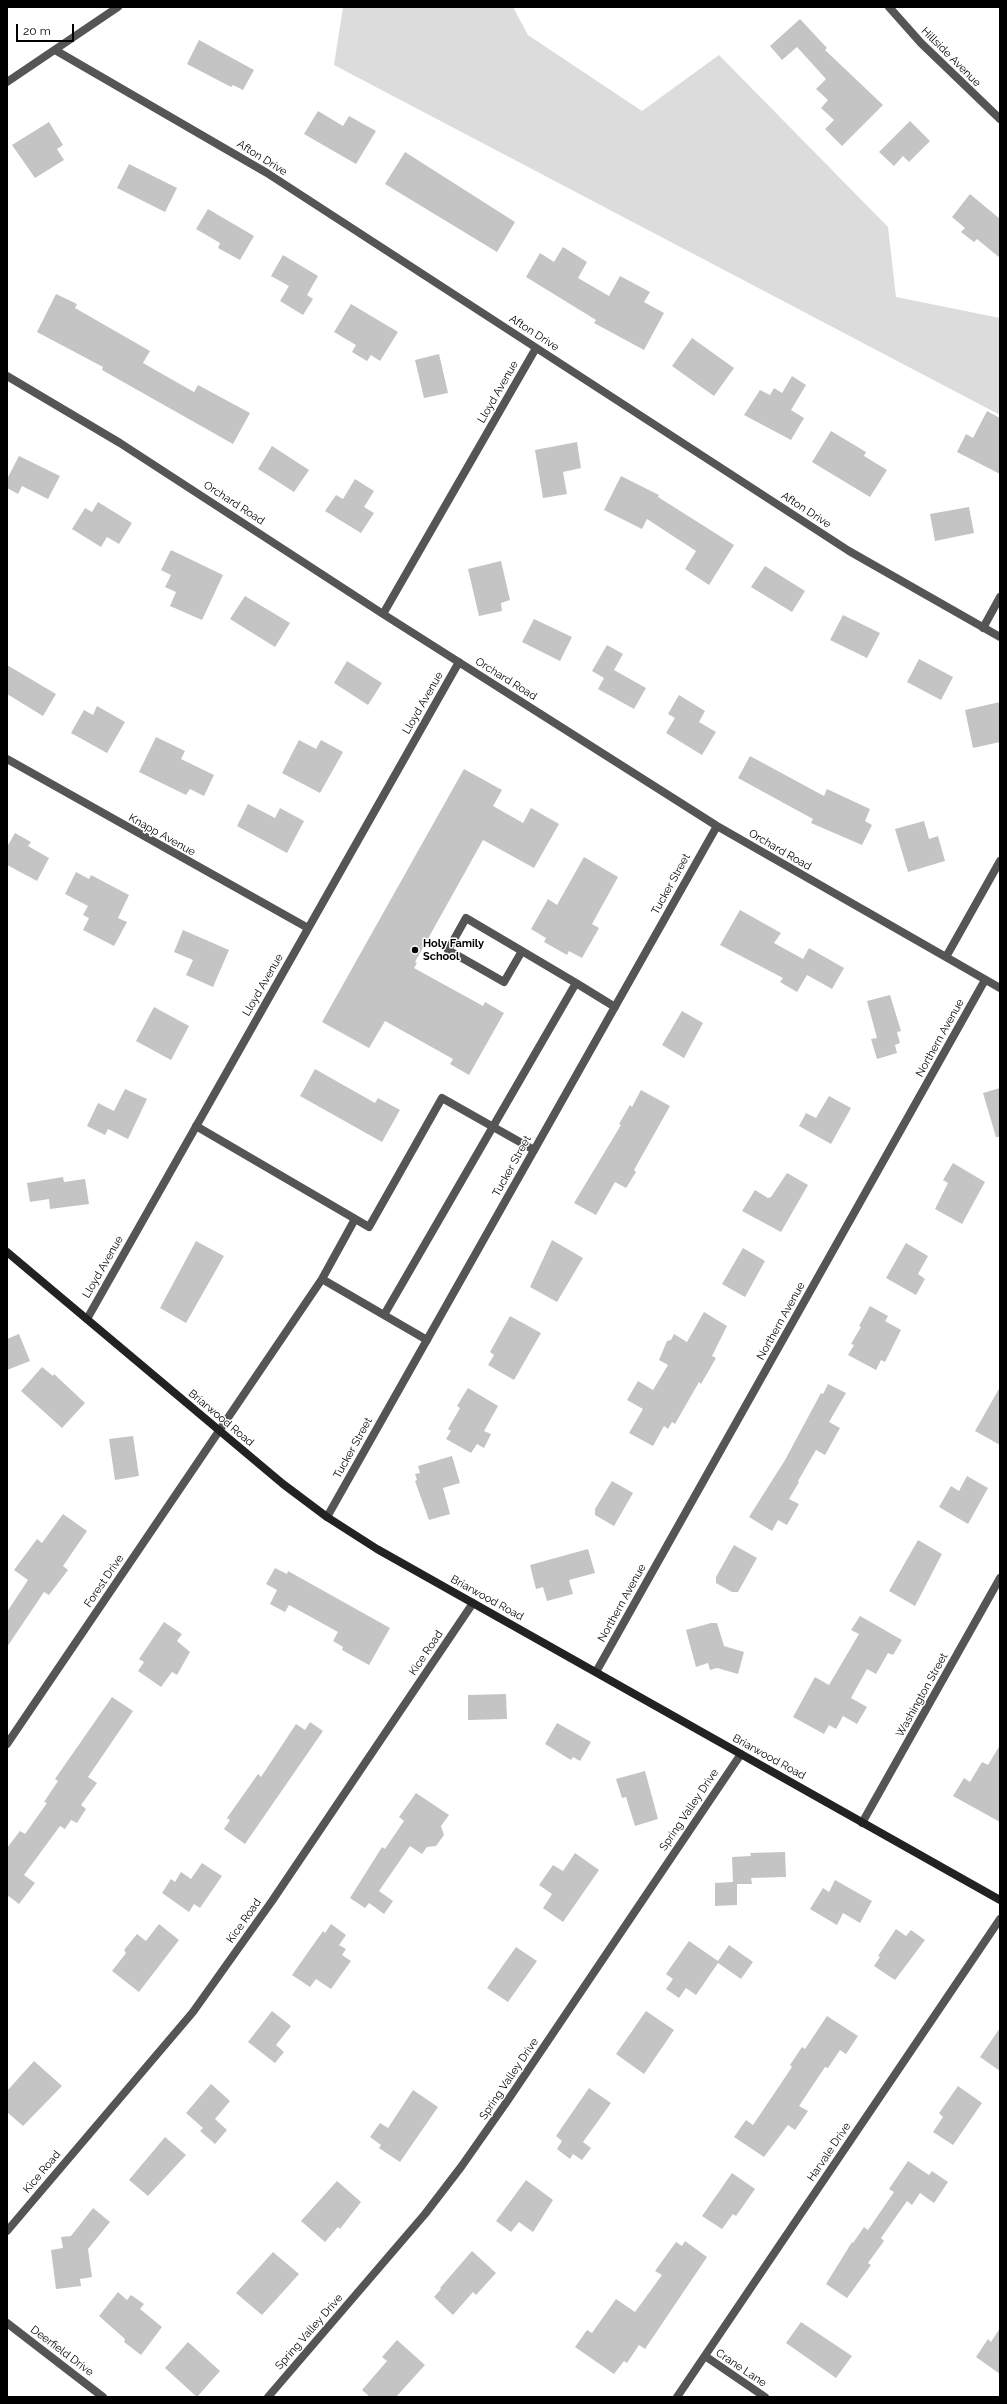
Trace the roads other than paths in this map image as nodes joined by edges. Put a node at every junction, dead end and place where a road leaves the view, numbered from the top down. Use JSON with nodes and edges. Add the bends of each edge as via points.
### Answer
{"nodes":[{"id":1,"x":118,"y":7,"type":"edge"},
{"id":2,"x":889,"y":7,"type":"edge"},
{"id":3,"x":55,"y":50,"type":"junction"},
{"id":4,"x":7,"y":82,"type":"edge"},
{"id":5,"x":1000,"y":119,"type":"edge"},
{"id":6,"x":536,"y":348,"type":"junction"},
{"id":7,"x":7,"y":376,"type":"edge"},
{"id":8,"x":1000,"y":597,"type":"edge"},
{"id":9,"x":383,"y":614,"type":"junction"},
{"id":10,"x":983,"y":628,"type":"junction"},
{"id":11,"x":1000,"y":637,"type":"edge"},
{"id":12,"x":459,"y":662,"type":"junction"},
{"id":13,"x":7,"y":759,"type":"edge"},
{"id":14,"x":716,"y":826,"type":"junction"},
{"id":15,"x":1000,"y":861,"type":"edge"},
{"id":16,"x":308,"y":928,"type":"junction"},
{"id":17,"x":522,"y":951,"type":"junction"},
{"id":18,"x":946,"y":957,"type":"junction"},
{"id":19,"x":986,"y":980,"type":"junction"},
{"id":20,"x":576,"y":984,"type":"junction"},
{"id":21,"x":1000,"y":988,"type":"edge"},
{"id":22,"x":615,"y":1007,"type":"junction"},
{"id":23,"x":196,"y":1126,"type":"junction"},
{"id":24,"x":493,"y":1126,"type":"junction"},
{"id":25,"x":534,"y":1150,"type":"junction"},
{"id":26,"x":355,"y":1219,"type":"junction"},
{"id":27,"x":7,"y":1252,"type":"edge"},
{"id":28,"x":322,"y":1279,"type":"junction"},
{"id":29,"x":384,"y":1315,"type":"junction"},
{"id":30,"x":86,"y":1319,"type":"junction"},
{"id":31,"x":427,"y":1340,"type":"junction"},
{"id":32,"x":219,"y":1431,"type":"junction"},
{"id":33,"x":327,"y":1517,"type":"junction"},
{"id":34,"x":1000,"y":1578,"type":"edge"},
{"id":35,"x":473,"y":1603,"type":"junction"},
{"id":36,"x":596,"y":1672,"type":"junction"},
{"id":37,"x":7,"y":1744,"type":"edge"},
{"id":38,"x":740,"y":1754,"type":"junction"},
{"id":39,"x":862,"y":1823,"type":"junction"},
{"id":40,"x":1000,"y":1900,"type":"edge"},
{"id":41,"x":1000,"y":1919,"type":"edge"},
{"id":42,"x":7,"y":2231,"type":"edge"},
{"id":43,"x":7,"y":2323,"type":"edge"},
{"id":44,"x":705,"y":2356,"type":"junction"},
{"id":45,"x":103,"y":2397,"type":"edge"},
{"id":46,"x":268,"y":2397,"type":"edge"},
{"id":47,"x":677,"y":2397,"type":"edge"},
{"id":48,"x":765,"y":2397,"type":"edge"}],
"edges":[{"from":1,"to":3,"type":"street"},
{"from":2,"to":5,"type":"street","name":"Hillside Avenue","via":[[921,43]]},
{"from":3,"to":4,"type":"street"},
{"from":3,"to":6,"type":"street","name":"Afton Drive","via":[[238,155]]},
{"from":6,"to":9,"type":"street","name":"Lloyd Avenue"},
{"from":6,"to":10,"type":"street","name":"Afton Drive","via":[[849,551]]},
{"from":7,"to":9,"type":"street","name":"Orchard Road","via":[[120,443]]},
{"from":8,"to":10,"type":"street"},
{"from":9,"to":12,"type":"street","name":"Orchard Road"},
{"from":10,"to":11,"type":"street","name":"Afton Drive"},
{"from":12,"to":14,"type":"street","name":"Orchard Road"},
{"from":12,"to":16,"type":"street","name":"Lloyd Avenue"},
{"from":13,"to":16,"type":"street","name":"Knapp Avenue"},
{"from":14,"to":18,"type":"street","name":"Orchard Road"},
{"from":14,"to":22,"type":"street","name":"Tucker Street"},
{"from":15,"to":18,"type":"street"},
{"from":16,"to":23,"type":"street","name":"Lloyd Avenue"},
{"from":17,"to":17,"type":"street","via":[[466,918],[448,950],[504,982]]},
{"from":17,"to":20,"type":"street"},
{"from":18,"to":19,"type":"street","name":"Orchard Road"},
{"from":19,"to":21,"type":"street","name":"Orchard Road"},
{"from":19,"to":36,"type":"street","name":"Northern Avenue"},
{"from":20,"to":22,"type":"street"},
{"from":20,"to":24,"type":"street"},
{"from":22,"to":25,"type":"street","name":"Tucker Street"},
{"from":23,"to":26,"type":"street"},
{"from":23,"to":30,"type":"street","name":"Lloyd Avenue"},
{"from":24,"to":25,"type":"street"},
{"from":24,"to":26,"type":"street","via":[[442,1098],[369,1227]]},
{"from":24,"to":29,"type":"street"},
{"from":25,"to":31,"type":"street","name":"Tucker Street"},
{"from":26,"to":28,"type":"street","name":"Forest Drive"},
{"from":27,"to":30,"type":"street","name":"Briarwood Road"},
{"from":28,"to":29,"type":"street"},
{"from":28,"to":32,"type":"street","name":"Forest Drive"},
{"from":29,"to":31,"type":"street"},
{"from":30,"to":32,"type":"street","name":"Briarwood Road"},
{"from":31,"to":33,"type":"street","name":"Tucker Street"},
{"from":32,"to":33,"type":"street","name":"Briarwood Road","via":[[282,1484]]},
{"from":32,"to":37,"type":"street","name":"Forest Drive"},
{"from":33,"to":35,"type":"street","name":"Briarwood Road","via":[[377,1549]]},
{"from":34,"to":39,"type":"street","name":"Washington Street"},
{"from":35,"to":36,"type":"street","name":"Briarwood Road"},
{"from":35,"to":42,"type":"street","name":"Kice Road","via":[[272,1901],[193,2012]]},
{"from":36,"to":38,"type":"street","name":"Briarwood Road"},
{"from":38,"to":39,"type":"street","name":"Briarwood Road"},
{"from":38,"to":46,"type":"street","name":"Spring Valley Drive","via":[[461,2167],[425,2214]]},
{"from":39,"to":40,"type":"street","name":"Briarwood Road"},
{"from":41,"to":44,"type":"street","name":"Harvale Drive"},
{"from":43,"to":45,"type":"street","name":"Deerfield Drive"},
{"from":44,"to":47,"type":"street","name":"Harvale Drive"},
{"from":44,"to":48,"type":"street","name":"Crane Lane"}]}
